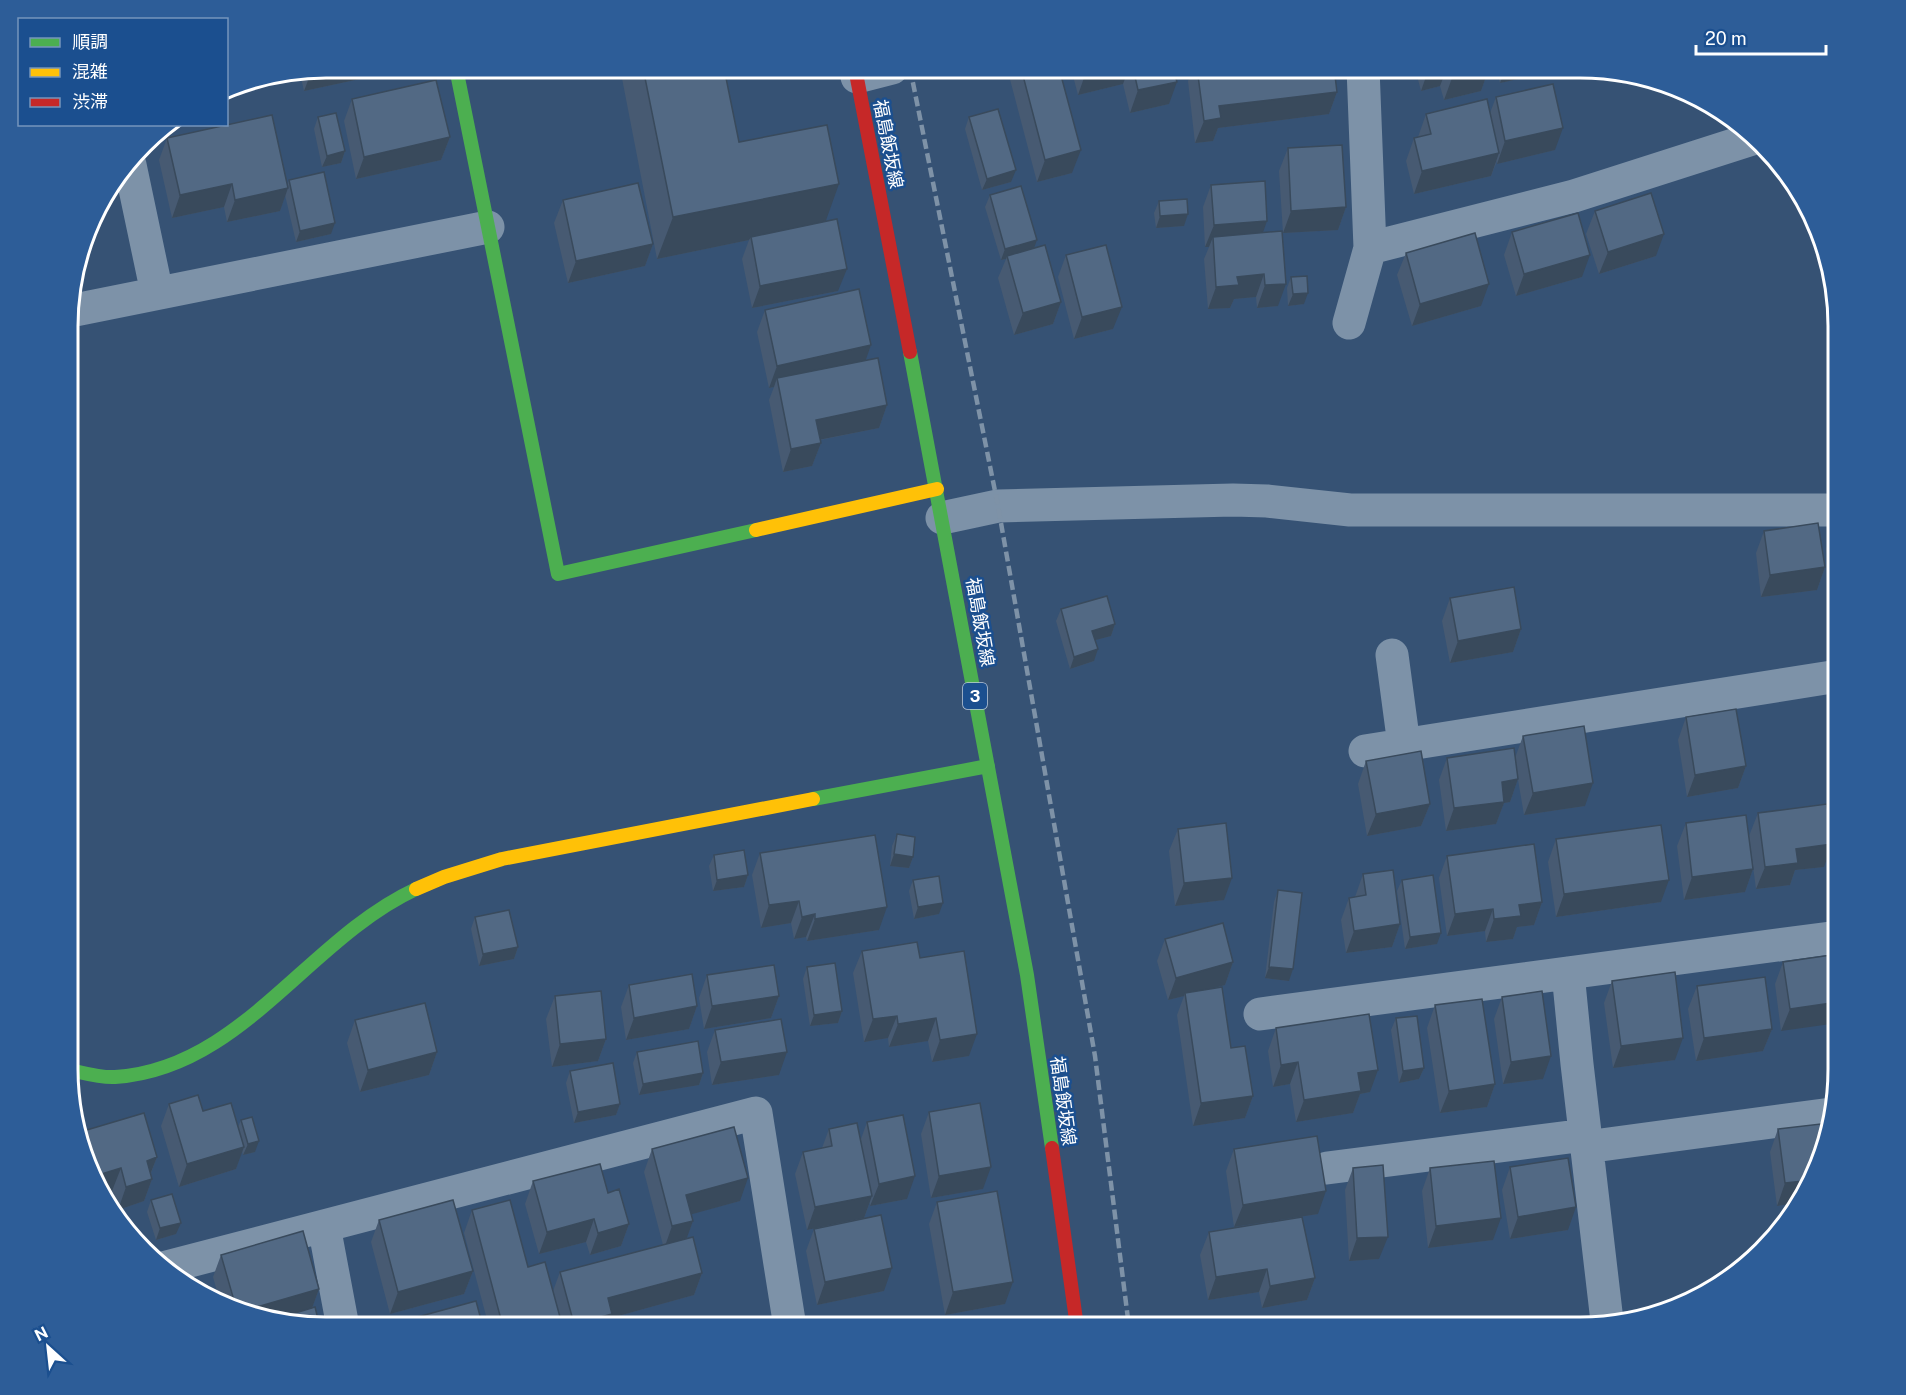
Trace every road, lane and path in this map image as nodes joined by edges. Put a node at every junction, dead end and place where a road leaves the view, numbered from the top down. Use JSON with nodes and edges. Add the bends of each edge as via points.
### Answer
{"nodes":[{"id":1,"x":458,"y":78,"type":"edge"},
{"id":2,"x":857,"y":78,"type":"edge"},
{"id":3,"x":1363,"y":78,"type":"edge"},
{"id":4,"x":1746,"y":141,"type":"edge"},
{"id":5,"x":131,"y":172,"type":"edge"},
{"id":6,"x":488,"y":227,"type":"junction"},
{"id":7,"x":1370,"y":248,"type":"junction"},
{"id":8,"x":157,"y":293,"type":"junction"},
{"id":9,"x":79,"y":309,"type":"edge"},
{"id":10,"x":1349,"y":323,"type":"dead end"},
{"id":11,"x":940,"y":504,"type":"junction"},
{"id":12,"x":1828,"y":510,"type":"edge"},
{"id":13,"x":1392,"y":655,"type":"dead end"},
{"id":14,"x":1828,"y":678,"type":"edge"},
{"id":15,"x":1404,"y":745,"type":"junction"},
{"id":16,"x":1365,"y":752,"type":"dead end"},
{"id":17,"x":988,"y":766,"type":"junction"},
{"id":18,"x":1828,"y":938,"type":"edge"},
{"id":19,"x":1568,"y":973,"type":"junction"},
{"id":20,"x":1260,"y":1014,"type":"dead end"},
{"id":21,"x":78,"y":1072,"type":"edge"},
{"id":22,"x":1824,"y":1115,"type":"edge"},
{"id":23,"x":1585,"y":1141,"type":"junction"},
{"id":24,"x":1328,"y":1168,"type":"dead end"},
{"id":25,"x":324,"y":1226,"type":"junction"},
{"id":26,"x":174,"y":1265,"type":"edge"},
{"id":27,"x":1606,"y":1315,"type":"edge"},
{"id":28,"x":341,"y":1317,"type":"edge"},
{"id":29,"x":788,"y":1317,"type":"edge"},
{"id":30,"x":1076,"y":1317,"type":"edge"}],
"edges":[{"from":1,"to":6,"type":"street"},
{"from":2,"to":11,"type":"street","name":"福島飯坂線","number":"3"},
{"from":3,"to":7,"type":"street"},
{"from":4,"to":7,"type":"street","via":[[1574,196]]},
{"from":5,"to":8,"type":"street"},
{"from":6,"to":8,"type":"street"},
{"from":6,"to":11,"type":"street","via":[[558,574]]},
{"from":7,"to":10,"type":"street"},
{"from":8,"to":9,"type":"street"},
{"from":11,"to":12,"type":"street","via":[[1233,500],[1350,510]]},
{"from":11,"to":17,"type":"street","name":"福島飯坂線","number":"3"},
{"from":13,"to":15,"type":"street"},
{"from":14,"to":15,"type":"street"},
{"from":15,"to":16,"type":"street"},
{"from":17,"to":21,"type":"street","via":[[502,859],[453,872],[404,893],[357,924],[296,978],[193,1057],[140,1077],[111,1080]]},
{"from":17,"to":30,"type":"street","name":"福島飯坂線","number":"3","via":[[1027,975]]},
{"from":18,"to":19,"type":"street"},
{"from":19,"to":20,"type":"street"},
{"from":19,"to":23,"type":"street"},
{"from":22,"to":23,"type":"street"},
{"from":23,"to":24,"type":"street"},
{"from":23,"to":27,"type":"street"},
{"from":25,"to":26,"type":"street"},
{"from":25,"to":28,"type":"street"},
{"from":25,"to":29,"type":"street","via":[[756,1113]]}]}
